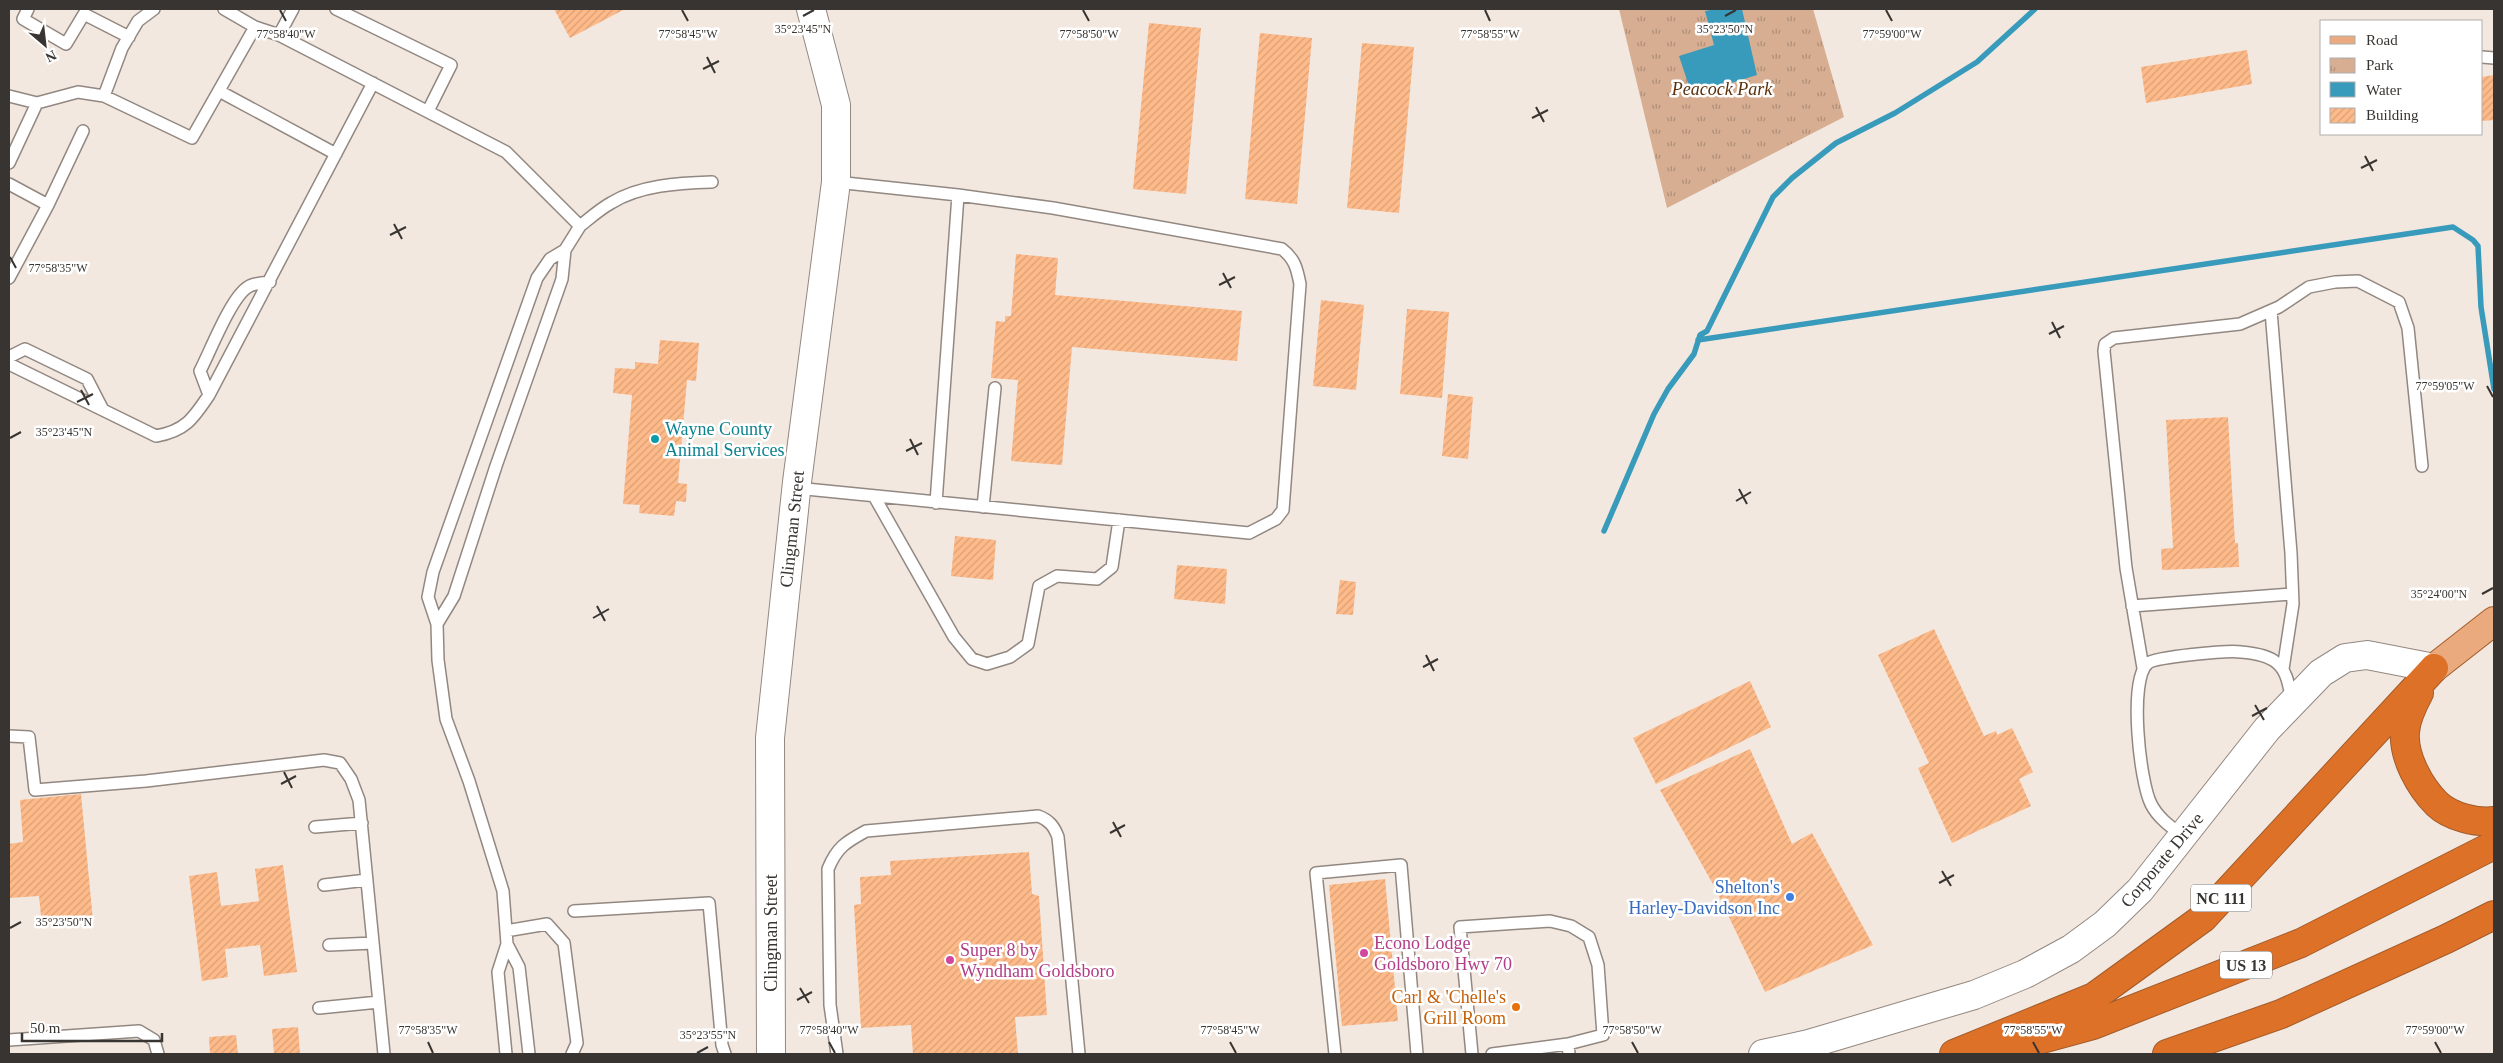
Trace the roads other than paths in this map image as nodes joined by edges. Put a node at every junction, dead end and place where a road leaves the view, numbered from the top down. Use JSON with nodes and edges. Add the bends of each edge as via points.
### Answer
{"nodes":[{"id":1,"x":28,"y":9,"type":"edge"},
{"id":2,"x":154,"y":9,"type":"edge"},
{"id":3,"x":224,"y":9,"type":"edge"},
{"id":4,"x":293,"y":9,"type":"edge"},
{"id":5,"x":336,"y":9,"type":"edge"},
{"id":6,"x":811,"y":9,"type":"edge"},
{"id":7,"x":85,"y":11,"type":"edge"},
{"id":8,"x":255,"y":27,"type":"junction"},
{"id":9,"x":279,"y":35,"type":"junction"},
{"id":10,"x":129,"y":37,"type":"junction"},
{"id":11,"x":373,"y":83,"type":"junction"},
{"id":12,"x":219,"y":91,"type":"junction"},
{"id":13,"x":9,"y":96,"type":"edge"},
{"id":14,"x":104,"y":96,"type":"junction"},
{"id":15,"x":38,"y":103,"type":"junction"},
{"id":16,"x":428,"y":112,"type":"junction"},
{"id":17,"x":83,"y":131,"type":"dead end"},
{"id":18,"x":336,"y":154,"type":"junction"},
{"id":19,"x":9,"y":163,"type":"edge"},
{"id":20,"x":712,"y":182,"type":"dead end"},
{"id":21,"x":836,"y":182,"type":"junction"},
{"id":22,"x":9,"y":184,"type":"edge"},
{"id":23,"x":958,"y":195,"type":"junction"},
{"id":24,"x":48,"y":205,"type":"junction"},
{"id":25,"x":580,"y":226,"type":"junction"},
{"id":26,"x":565,"y":250,"type":"junction"},
{"id":27,"x":9,"y":278,"type":"edge"},
{"id":28,"x":270,"y":282,"type":"junction"},
{"id":29,"x":2271,"y":310,"type":"junction"},
{"id":30,"x":9,"y":357,"type":"edge"},
{"id":31,"x":9,"y":364,"type":"edge"},
{"id":32,"x":994,"y":388,"type":"dead end"},
{"id":33,"x":209,"y":395,"type":"junction"},
{"id":34,"x":103,"y":410,"type":"junction"},
{"id":35,"x":2422,"y":466,"type":"dead end"},
{"id":36,"x":796,"y":488,"type":"junction"},
{"id":37,"x":874,"y":496,"type":"junction"},
{"id":38,"x":936,"y":503,"type":"junction"},
{"id":39,"x":983,"y":507,"type":"junction"},
{"id":40,"x":1119,"y":520,"type":"junction"},
{"id":41,"x":2292,"y":594,"type":"junction"},
{"id":42,"x":2132,"y":606,"type":"junction"},
{"id":43,"x":2494,"y":621,"type":"edge"},
{"id":44,"x":438,"y":624,"type":"junction"},
{"id":45,"x":2143,"y":668,"type":"junction"},
{"id":46,"x":2434,"y":668,"type":"junction"},
{"id":47,"x":2283,"y":669,"type":"junction"},
{"id":48,"x":2292,"y":703,"type":"junction"},
{"id":49,"x":9,"y":736,"type":"edge"},
{"id":50,"x":2494,"y":821,"type":"edge"},
{"id":51,"x":362,"y":823,"type":"junction"},
{"id":52,"x":315,"y":827,"type":"dead end"},
{"id":53,"x":2183,"y":836,"type":"junction"},
{"id":54,"x":2494,"y":845,"type":"edge"},
{"id":55,"x":367,"y":880,"type":"junction"},
{"id":56,"x":324,"y":885,"type":"dead end"},
{"id":57,"x":574,"y":911,"type":"dead end"},
{"id":58,"x":2494,"y":915,"type":"edge"},
{"id":59,"x":506,"y":931,"type":"junction"},
{"id":60,"x":373,"y":943,"type":"junction"},
{"id":61,"x":507,"y":944,"type":"junction"},
{"id":62,"x":329,"y":945,"type":"dead end"},
{"id":63,"x":379,"y":1002,"type":"junction"},
{"id":64,"x":319,"y":1008,"type":"dead end"},
{"id":65,"x":9,"y":1040,"type":"edge"},
{"id":66,"x":1569,"y":1049,"type":"edge"},
{"id":67,"x":158,"y":1054,"type":"edge"},
{"id":68,"x":384,"y":1054,"type":"edge"},
{"id":69,"x":506,"y":1054,"type":"edge"},
{"id":70,"x":529,"y":1054,"type":"edge"},
{"id":71,"x":572,"y":1054,"type":"edge"},
{"id":72,"x":725,"y":1054,"type":"edge"},
{"id":73,"x":771,"y":1054,"type":"edge"},
{"id":74,"x":837,"y":1054,"type":"edge"},
{"id":75,"x":1079,"y":1054,"type":"edge"},
{"id":76,"x":1335,"y":1054,"type":"edge"},
{"id":77,"x":1417,"y":1054,"type":"edge"},
{"id":78,"x":1472,"y":1054,"type":"edge"},
{"id":79,"x":1492,"y":1054,"type":"edge"},
{"id":80,"x":1763,"y":1054,"type":"edge"},
{"id":81,"x":1954,"y":1054,"type":"edge"},
{"id":82,"x":1985,"y":1054,"type":"edge"},
{"id":83,"x":2168,"y":1054,"type":"edge"}],
"edges":[{"from":1,"to":7,"type":"lane","via":[[22,19],[66,44]]},
{"from":2,"to":10,"type":"lane","via":[[138,21]]},
{"from":3,"to":8,"type":"lane"},
{"from":4,"to":9,"type":"lane"},
{"from":5,"to":16,"type":"lane","via":[[451,65]]},
{"from":6,"to":21,"type":"street","name":"Clingman Street","via":[[836,105]]},
{"from":7,"to":10,"type":"lane"},
{"from":8,"to":9,"type":"lane"},
{"from":8,"to":12,"type":"lane"},
{"from":9,"to":11,"type":"lane"},
{"from":10,"to":14,"type":"lane"},
{"from":11,"to":16,"type":"lane"},
{"from":11,"to":18,"type":"lane"},
{"from":12,"to":14,"type":"lane","via":[[192,138]]},
{"from":12,"to":18,"type":"lane"},
{"from":13,"to":15,"type":"lane"},
{"from":14,"to":15,"type":"lane","via":[[78,92]]},
{"from":15,"to":19,"type":"lane"},
{"from":16,"to":25,"type":"lane","via":[[506,152]]},
{"from":17,"to":24,"type":"lane"},
{"from":18,"to":28,"type":"lane"},
{"from":20,"to":25,"type":"lane","via":[[678,183],[643,191],[611,202]]},
{"from":21,"to":23,"type":"lane"},
{"from":21,"to":36,"type":"street","name":"Clingman Street"},
{"from":22,"to":24,"type":"lane"},
{"from":23,"to":38,"type":"lane"},
{"from":23,"to":40,"type":"lane","via":[[1053,208],[1282,249],[1297,266],[1300,284],[1283,510],[1276,520],[1249,533]]},
{"from":24,"to":27,"type":"lane"},
{"from":25,"to":26,"type":"lane"},
{"from":26,"to":44,"type":"lane","via":[[562,279],[454,596]]},
{"from":26,"to":44,"type":"lane","via":[[550,260],[537,278],[433,572],[428,597]]},
{"from":28,"to":33,"type":"lane"},
{"from":28,"to":33,"type":"lane","via":[[255,283],[246,288],[233,303],[200,371]]},
{"from":29,"to":35,"type":"lane","via":[[2309,287],[2335,282],[2358,281],[2398,302],[2408,328]]},
{"from":29,"to":41,"type":"lane","via":[[2286,478]]},
{"from":29,"to":42,"type":"lane","via":[[2240,324],[2114,338],[2105,344]]},
{"from":30,"to":34,"type":"lane","via":[[25,349],[87,379]]},
{"from":31,"to":34,"type":"lane"},
{"from":32,"to":39,"type":"lane"},
{"from":33,"to":34,"type":"lane","via":[[186,426],[156,436]]},
{"from":36,"to":37,"type":"lane"},
{"from":36,"to":73,"type":"street","name":"Clingman Street","via":[[770,738]]},
{"from":37,"to":38,"type":"lane"},
{"from":37,"to":40,"type":"lane","via":[[954,637],[972,659],[987,664],[1010,658],[1028,644],[1039,586],[1057,576],[1097,579],[1112,567]]},
{"from":38,"to":39,"type":"lane"},
{"from":39,"to":40,"type":"lane"},
{"from":41,"to":42,"type":"lane"},
{"from":41,"to":47,"type":"lane"},
{"from":42,"to":45,"type":"lane"},
{"from":43,"to":46,"type":"main road","number":"NC 111"},
{"from":44,"to":59,"type":"lane","via":[[438,660],[446,720],[469,781],[503,891]]},
{"from":45,"to":47,"type":"lane","via":[[2157,659],[2239,651],[2262,655]]},
{"from":45,"to":53,"type":"lane","via":[[2137,691],[2137,713],[2146,789],[2155,812]]},
{"from":46,"to":48,"type":"street","name":"Corporate Drive","via":[[2367,655],[2345,658],[2322,673]]},
{"from":46,"to":50,"type":"highway","via":[[2409,711],[2405,734],[2409,761],[2438,804],[2458,816],[2480,823]]},
{"from":46,"to":81,"type":"highway","number":"NC 111","via":[[2203,918],[2094,997]]},
{"from":47,"to":48,"type":"lane"},
{"from":48,"to":53,"type":"street","name":"Corporate Drive","via":[[2267,729]]},
{"from":49,"to":51,"type":"lane","via":[[29,737],[35,790],[146,781],[324,760],[340,763],[359,800]]},
{"from":51,"to":52,"type":"lane"},
{"from":51,"to":55,"type":"lane"},
{"from":53,"to":80,"type":"street","name":"Corporate Drive","via":[[2140,890],[2105,924],[2070,949],[2025,974],[1974,995],[1809,1044]]},
{"from":54,"to":82,"type":"highway","number":"US 13","via":[[2301,943],[2093,1025]]},
{"from":55,"to":56,"type":"lane"},
{"from":55,"to":60,"type":"lane"},
{"from":57,"to":72,"type":"lane","via":[[710,903]]},
{"from":58,"to":83,"type":"highway","via":[[2281,1014]]},
{"from":59,"to":61,"type":"lane"},
{"from":59,"to":71,"type":"lane","via":[[547,924],[564,943],[577,1043]]},
{"from":60,"to":62,"type":"lane"},
{"from":60,"to":63,"type":"lane"},
{"from":61,"to":69,"type":"lane","via":[[498,972]]},
{"from":61,"to":70,"type":"lane","via":[[519,967]]},
{"from":63,"to":64,"type":"lane"},
{"from":63,"to":68,"type":"lane"},
{"from":65,"to":67,"type":"lane","via":[[139,1031],[154,1040]]},
{"from":66,"to":78,"type":"lane","via":[[1603,1035],[1598,965],[1588,937],[1571,926],[1550,921],[1460,927]]},
{"from":66,"to":79,"type":"lane"},
{"from":74,"to":75,"type":"lane","via":[[830,1004],[828,898],[828,870],[834,855],[846,842],[866,832],[1038,816],[1054,827],[1058,837]]},
{"from":76,"to":77,"type":"lane","via":[[1316,873],[1401,865]]}]}
